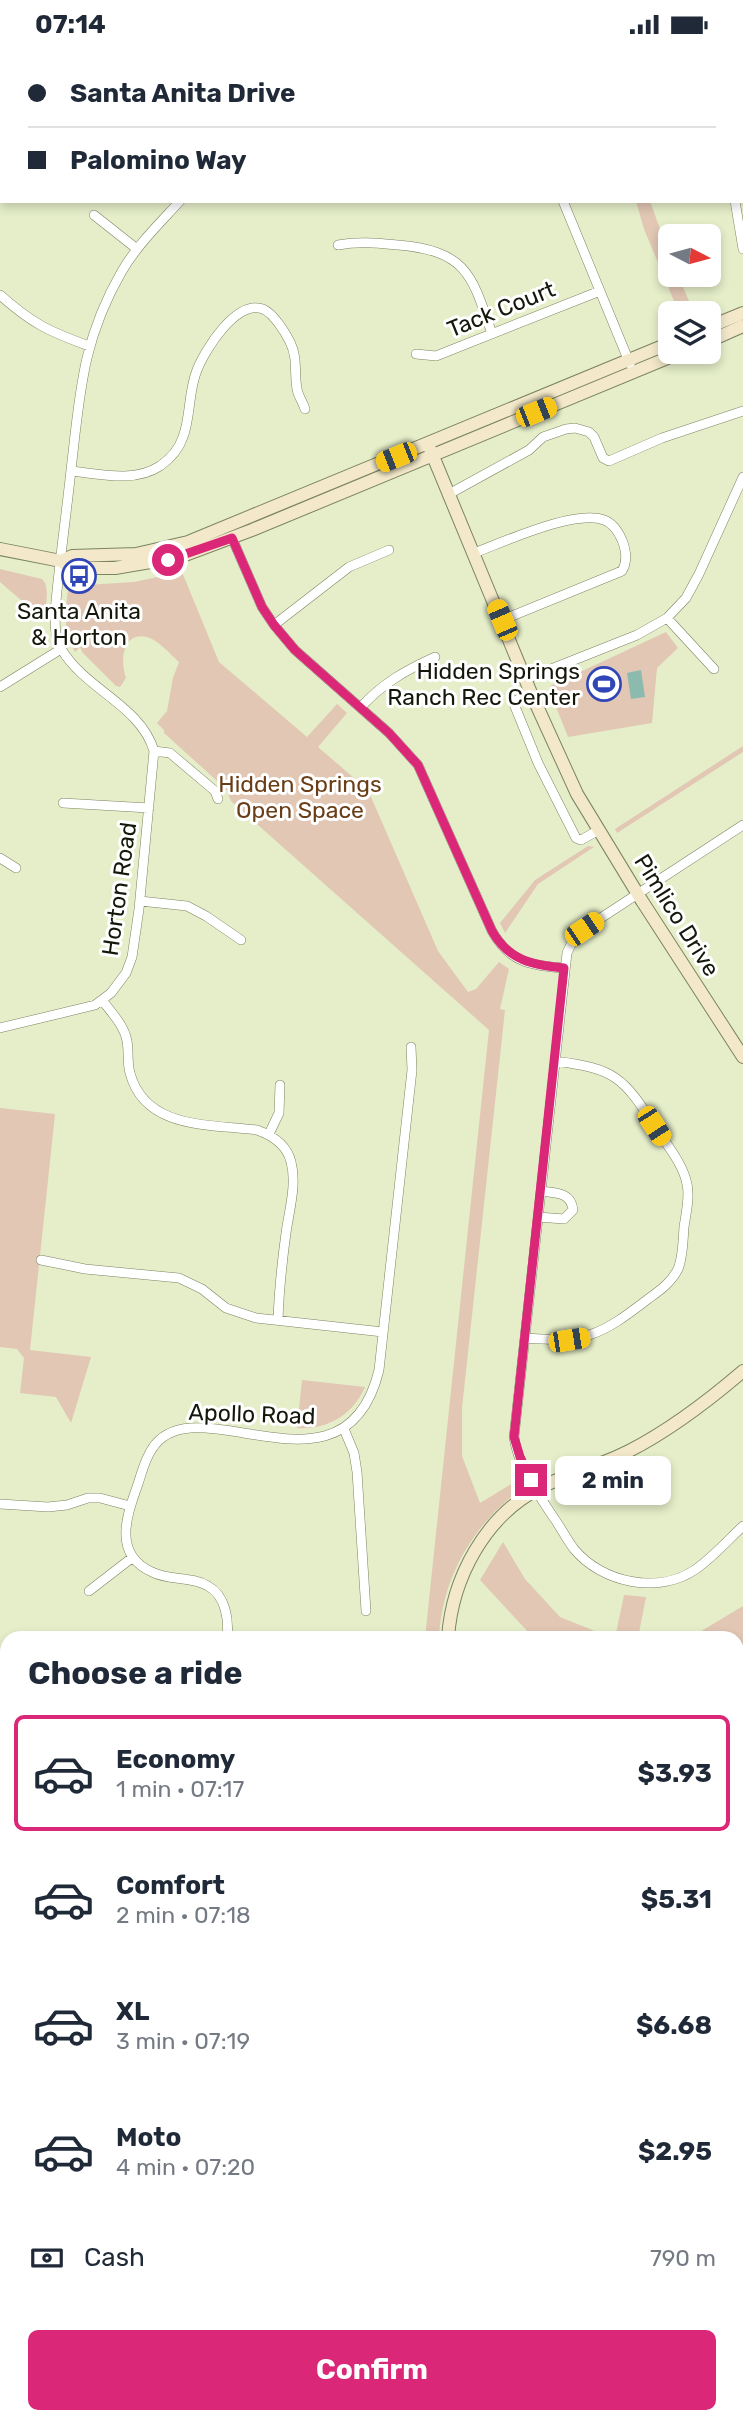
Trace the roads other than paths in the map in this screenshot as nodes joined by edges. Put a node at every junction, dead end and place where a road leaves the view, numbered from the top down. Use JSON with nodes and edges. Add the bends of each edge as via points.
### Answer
{"nodes":[{"id":1,"x":178,"y":203,"type":"edge"},
{"id":2,"x":564,"y":203,"type":"edge"},
{"id":3,"x":735,"y":203,"type":"edge"},
{"id":4,"x":94,"y":215,"type":"dead end"},
{"id":5,"x":338,"y":245,"type":"dead end"},
{"id":6,"x":137,"y":249,"type":"junction"},
{"id":7,"x":743,"y":249,"type":"edge"},
{"id":8,"x":600,"y":291,"type":"junction"},
{"id":9,"x":1,"y":298,"type":"edge"},
{"id":10,"x":743,"y":313,"type":"edge"},
{"id":11,"x":721,"y":322,"type":"edge"},
{"id":12,"x":743,"y":326,"type":"edge"},
{"id":13,"x":492,"y":334,"type":"junction"},
{"id":14,"x":721,"y":336,"type":"edge"},
{"id":15,"x":89,"y":346,"type":"junction"},
{"id":16,"x":658,"y":350,"type":"edge"},
{"id":17,"x":416,"y":354,"type":"dead end"},
{"id":18,"x":658,"y":359,"type":"edge"},
{"id":19,"x":631,"y":366,"type":"junction"},
{"id":20,"x":305,"y":409,"type":"dead end"},
{"id":21,"x":743,"y":411,"type":"edge"},
{"id":22,"x":431,"y":450,"type":"junction"},
{"id":23,"x":71,"y":471,"type":"junction"},
{"id":24,"x":743,"y":477,"type":"edge"},
{"id":25,"x":449,"y":494,"type":"junction"},
{"id":26,"x":232,"y":538,"type":"junction"},
{"id":27,"x":0,"y":549,"type":"edge"},
{"id":28,"x":389,"y":550,"type":"dead end"},
{"id":29,"x":474,"y":553,"type":"junction"},
{"id":30,"x":61,"y":562,"type":"junction"},
{"id":31,"x":667,"y":618,"type":"junction"},
{"id":32,"x":502,"y":620,"type":"junction"},
{"id":33,"x":274,"y":625,"type":"junction"},
{"id":34,"x":61,"y":649,"type":"junction"},
{"id":35,"x":435,"y":657,"type":"dead end"},
{"id":36,"x":714,"y":669,"type":"dead end"},
{"id":37,"x":526,"y":679,"type":"junction"},
{"id":38,"x":0,"y":687,"type":"edge"},
{"id":39,"x":531,"y":693,"type":"junction"},
{"id":40,"x":361,"y":707,"type":"junction"},
{"id":41,"x":154,"y":751,"type":"junction"},
{"id":42,"x":218,"y":799,"type":"dead end"},
{"id":43,"x":63,"y":803,"type":"dead end"},
{"id":44,"x":149,"y":808,"type":"junction"},
{"id":45,"x":743,"y":825,"type":"edge"},
{"id":46,"x":599,"y":830,"type":"junction"},
{"id":47,"x":0,"y":858,"type":"edge"},
{"id":48,"x":16,"y":868,"type":"dead end"},
{"id":49,"x":637,"y":894,"type":"junction"},
{"id":50,"x":140,"y":901,"type":"junction"},
{"id":51,"x":241,"y":940,"type":"dead end"},
{"id":52,"x":564,"y":968,"type":"junction"},
{"id":53,"x":102,"y":1000,"type":"junction"},
{"id":54,"x":0,"y":1028,"type":"edge"},
{"id":55,"x":411,"y":1047,"type":"dead end"},
{"id":56,"x":743,"y":1057,"type":"edge"},
{"id":57,"x":555,"y":1061,"type":"junction"},
{"id":58,"x":280,"y":1085,"type":"dead end"},
{"id":59,"x":269,"y":1134,"type":"junction"},
{"id":60,"x":541,"y":1191,"type":"junction"},
{"id":61,"x":538,"y":1217,"type":"junction"},
{"id":62,"x":41,"y":1260,"type":"dead end"},
{"id":63,"x":278,"y":1320,"type":"junction"},
{"id":64,"x":383,"y":1332,"type":"junction"},
{"id":65,"x":525,"y":1338,"type":"junction"},
{"id":66,"x":743,"y":1371,"type":"edge"},
{"id":67,"x":344,"y":1429,"type":"junction"},
{"id":68,"x":536,"y":1490,"type":"junction"},
{"id":69,"x":0,"y":1504,"type":"edge"},
{"id":70,"x":130,"y":1506,"type":"junction"},
{"id":71,"x":743,"y":1526,"type":"edge"},
{"id":72,"x":132,"y":1557,"type":"junction"},
{"id":73,"x":89,"y":1591,"type":"dead end"},
{"id":74,"x":366,"y":1611,"type":"dead end"},
{"id":75,"x":228,"y":1631,"type":"edge"},
{"id":76,"x":449,"y":1631,"type":"edge"}],
"edges":[{"from":1,"to":6,"type":"street"},
{"from":2,"to":8,"type":"street"},
{"from":3,"to":7,"type":"street"},
{"from":4,"to":6,"type":"street"},
{"from":5,"to":13,"type":"street","via":[[357,241],[421,247],[447,256],[473,282]]},
{"from":6,"to":15,"type":"street","via":[[108,298]]},
{"from":8,"to":13,"type":"street","name":"Tack Court"},
{"from":8,"to":19,"type":"street"},
{"from":9,"to":15,"type":"street","via":[[43,329]]},
{"from":10,"to":11,"type":"main road"},
{"from":12,"to":14,"type":"main road"},
{"from":13,"to":17,"type":"street","name":"Tack Court","via":[[436,356]]},
{"from":15,"to":23,"type":"street"},
{"from":16,"to":19,"type":"main road"},
{"from":18,"to":19,"type":"main road"},
{"from":19,"to":22,"type":"main road"},
{"from":20,"to":23,"type":"street","via":[[297,390],[296,357],[290,343],[269,314],[249,309],[228,323],[204,354],[190,389],[183,436],[166,461],[133,476]]},
{"from":21,"to":25,"type":"street","via":[[609,461],[589,432],[566,429],[543,437],[529,450]]},
{"from":22,"to":25,"type":"main road","name":"Pimlico Drive"},
{"from":22,"to":26,"type":"main road"},
{"from":22,"to":30,"type":"main road","via":[[188,542],[136,554],[72,556]]},
{"from":23,"to":30,"type":"street"},
{"from":24,"to":31,"type":"street","via":[[699,574],[686,598]]},
{"from":25,"to":29,"type":"main road","name":"Pimlico Drive"},
{"from":26,"to":30,"type":"main road","via":[[145,564],[71,568]]},
{"from":26,"to":33,"type":"street"},
{"from":27,"to":30,"type":"main road"},
{"from":28,"to":33,"type":"street","via":[[349,567]]},
{"from":29,"to":32,"type":"main road","name":"Pimlico Drive"},
{"from":29,"to":32,"type":"street","via":[[575,519],[607,521],[621,538],[626,559],[622,571]]},
{"from":30,"to":34,"type":"street","via":[[55,626]]},
{"from":31,"to":36,"type":"street"},
{"from":31,"to":37,"type":"street","via":[[637,635]]},
{"from":32,"to":37,"type":"main road","name":"Pimlico Drive"},
{"from":33,"to":40,"type":"street","via":[[295,650]]},
{"from":34,"to":38,"type":"street"},
{"from":34,"to":41,"type":"street","via":[[145,731]]},
{"from":35,"to":40,"type":"street","via":[[399,674]]},
{"from":37,"to":39,"type":"main road","name":"Pimlico Drive"},
{"from":39,"to":46,"type":"main road","name":"Pimlico Drive","via":[[570,780]]},
{"from":39,"to":46,"type":"street","via":[[515,702],[514,708],[538,763],[576,838],[581,840]]},
{"from":40,"to":52,"type":"street","via":[[418,765],[501,946],[528,963]]},
{"from":41,"to":42,"type":"street","via":[[170,753],[215,791]]},
{"from":41,"to":44,"type":"street","name":"Horton Road"},
{"from":43,"to":44,"type":"street"},
{"from":44,"to":50,"type":"street","name":"Horton Road"},
{"from":45,"to":49,"type":"street"},
{"from":46,"to":49,"type":"main road","name":"Pimlico Drive"},
{"from":47,"to":48,"type":"street"},
{"from":49,"to":52,"type":"street","via":[[573,940]]},
{"from":49,"to":56,"type":"main road","name":"Pimlico Drive"},
{"from":50,"to":51,"type":"street","via":[[187,906]]},
{"from":50,"to":53,"type":"street","name":"Horton Road","via":[[130,963]]},
{"from":52,"to":57,"type":"street"},
{"from":53,"to":54,"type":"street"},
{"from":53,"to":59,"type":"street","via":[[123,1029],[137,1090],[155,1110],[179,1121]]},
{"from":55,"to":64,"type":"street","name":"Apollo Road"},
{"from":57,"to":60,"type":"street"},
{"from":57,"to":65,"type":"street","via":[[599,1069],[628,1087],[684,1175],[688,1191],[684,1232],[673,1278],[622,1319],[585,1337],[556,1341]]},
{"from":58,"to":59,"type":"street","via":[[278,1113]]},
{"from":59,"to":63,"type":"street","via":[[287,1151],[293,1174]]},
{"from":60,"to":61,"type":"street"},
{"from":60,"to":61,"type":"street","via":[[567,1196],[573,1210],[564,1219]]},
{"from":61,"to":65,"type":"street"},
{"from":62,"to":63,"type":"street","via":[[179,1278],[226,1308]]},
{"from":63,"to":64,"type":"street"},
{"from":64,"to":67,"type":"street","name":"Apollo Road","via":[[372,1395]]},
{"from":65,"to":68,"type":"street","via":[[514,1437]]},
{"from":66,"to":68,"type":"main road","via":[[652,1439]]},
{"from":67,"to":70,"type":"street","name":"Apollo Road","via":[[302,1439],[193,1428],[175,1431],[150,1451]]},
{"from":67,"to":74,"type":"street","via":[[357,1472]]},
{"from":68,"to":71,"type":"street","via":[[575,1550],[614,1578],[671,1581],[694,1570]]},
{"from":68,"to":76,"type":"main road","via":[[486,1534],[457,1590]]},
{"from":69,"to":70,"type":"street","via":[[48,1507],[100,1498]]},
{"from":70,"to":72,"type":"street","name":"Apollo Road","via":[[125,1532]]},
{"from":72,"to":73,"type":"street"},
{"from":72,"to":75,"type":"street","via":[[151,1572],[208,1585],[227,1614]]}]}
